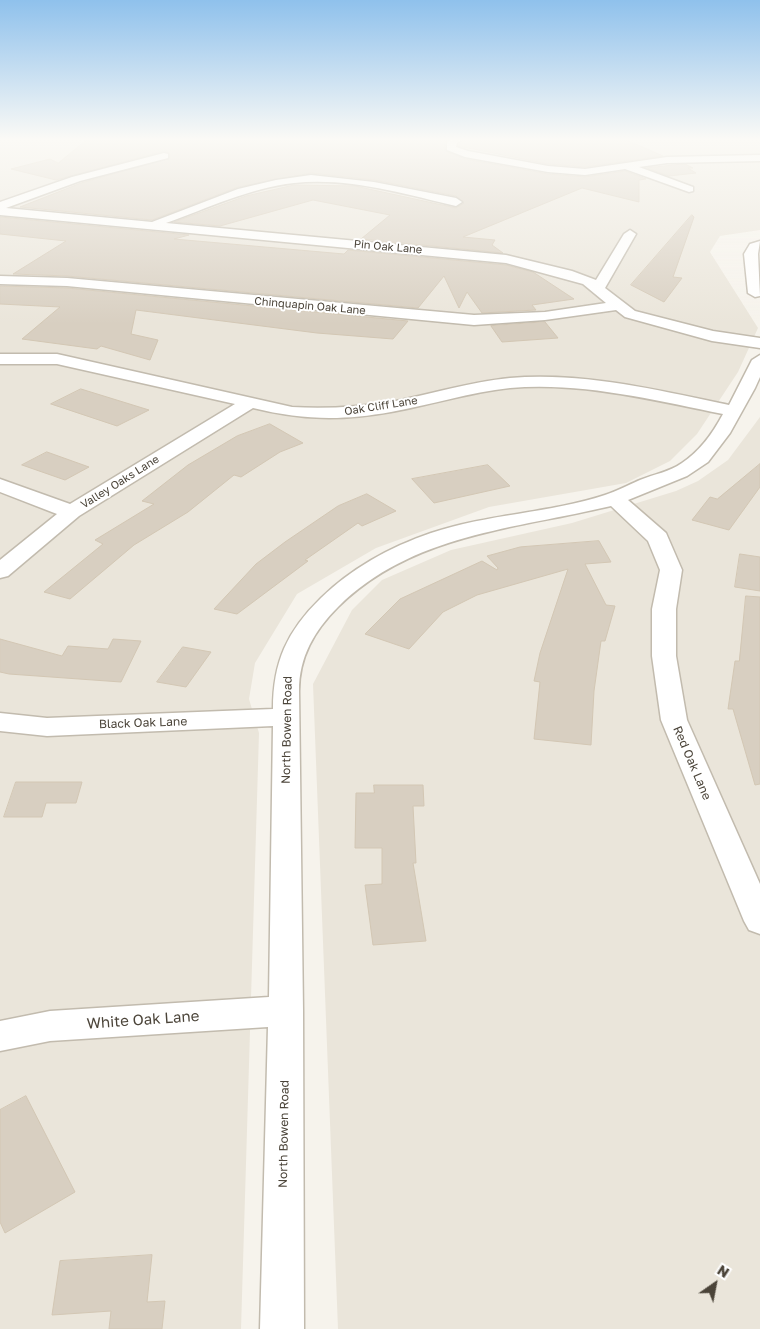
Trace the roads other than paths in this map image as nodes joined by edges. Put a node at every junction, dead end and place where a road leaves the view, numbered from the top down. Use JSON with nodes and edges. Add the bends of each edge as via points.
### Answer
{"nodes":[{"id":1,"x":17,"y":200,"type":"edge"},
{"id":2,"x":224,"y":200,"type":"edge"},
{"id":3,"x":445,"y":200,"type":"edge"},
{"id":4,"x":456,"y":202,"type":"dead end"},
{"id":5,"x":0,"y":206,"type":"edge"},
{"id":6,"x":0,"y":211,"type":"edge"},
{"id":7,"x":151,"y":225,"type":"junction"},
{"id":8,"x":630,"y":234,"type":"dead end"},
{"id":9,"x":760,"y":245,"type":"edge"},
{"id":10,"x":0,"y":280,"type":"edge"},
{"id":11,"x":598,"y":288,"type":"junction"},
{"id":12,"x":755,"y":293,"type":"dead end"},
{"id":13,"x":620,"y":305,"type":"junction"},
{"id":14,"x":760,"y":343,"type":"edge"},
{"id":15,"x":0,"y":359,"type":"edge"},
{"id":16,"x":760,"y":360,"type":"edge"},
{"id":17,"x":248,"y":403,"type":"junction"},
{"id":18,"x":733,"y":411,"type":"junction"},
{"id":19,"x":0,"y":485,"type":"edge"},
{"id":20,"x":614,"y":498,"type":"junction"},
{"id":21,"x":72,"y":512,"type":"junction"},
{"id":22,"x":0,"y":571,"type":"edge"},
{"id":23,"x":286,"y":717,"type":"junction"},
{"id":24,"x":0,"y":722,"type":"edge"},
{"id":25,"x":760,"y":921,"type":"edge"},
{"id":26,"x":286,"y":1011,"type":"junction"},
{"id":27,"x":0,"y":1036,"type":"edge"},
{"id":28,"x":282,"y":1329,"type":"edge"}],
"edges":[{"from":1,"to":5,"type":"street"},
{"from":2,"to":7,"type":"street"},
{"from":3,"to":4,"type":"street"},
{"from":6,"to":7,"type":"street","name":"Pin Oak Lane"},
{"from":7,"to":11,"type":"street","name":"Pin Oak Lane","via":[[506,259],[567,274]]},
{"from":8,"to":11,"type":"street"},
{"from":9,"to":12,"type":"street","via":[[750,254]]},
{"from":10,"to":13,"type":"street","name":"Chinquapin Oak Lane","via":[[67,282],[474,320],[545,316]]},
{"from":11,"to":13,"type":"street","name":"Pin Oak Lane"},
{"from":13,"to":14,"type":"street","name":"Pin Oak Lane","via":[[630,314],[712,336]]},
{"from":15,"to":17,"type":"street","name":"Oak Cliff Lane","via":[[57,359]]},
{"from":16,"to":18,"type":"street","name":"North Bowen Road"},
{"from":17,"to":18,"type":"street","name":"Oak Cliff Lane","via":[[292,412],[324,414],[370,410],[500,385],[566,382],[610,387]]},
{"from":17,"to":21,"type":"street","name":"Valley Oaks Lane"},
{"from":18,"to":20,"type":"street","name":"North Bowen Road","via":[[706,454],[689,468]]},
{"from":19,"to":21,"type":"street"},
{"from":20,"to":23,"type":"street","name":"North Bowen Road","via":[[436,538],[396,554],[361,576],[322,609],[298,642],[287,675]]},
{"from":20,"to":25,"type":"street","name":"Red Oak Lane","via":[[658,538],[671,570],[664,609],[664,656],[674,720]]},
{"from":21,"to":22,"type":"street","name":"Valley Oaks Lane"},
{"from":23,"to":24,"type":"street","name":"Black Oak Lane","via":[[48,727]]},
{"from":23,"to":26,"type":"street","name":"North Bowen Road"},
{"from":26,"to":27,"type":"street","name":"White Oak Lane","via":[[50,1026]]},
{"from":26,"to":28,"type":"street","name":"North Bowen Road"}]}
